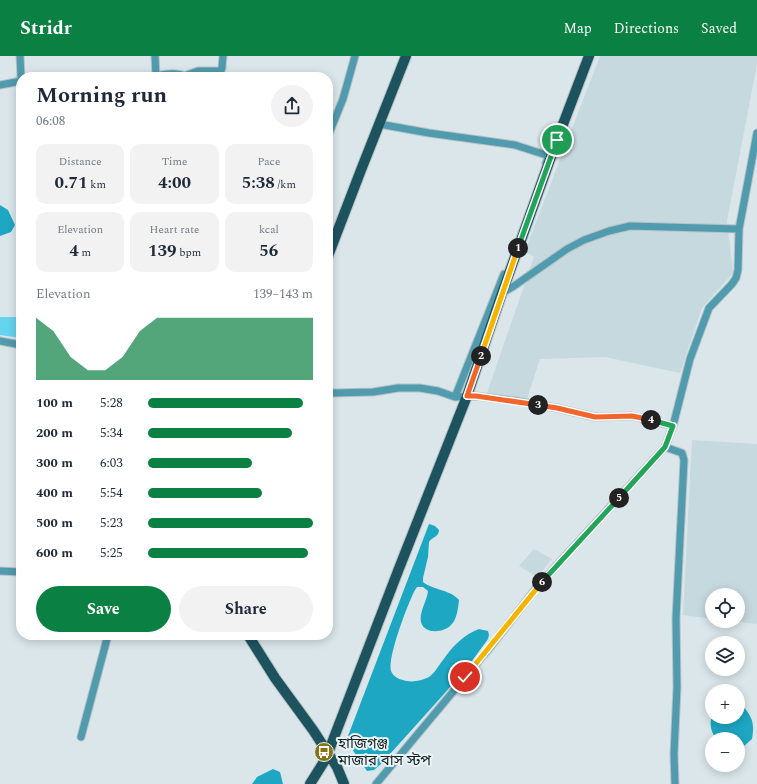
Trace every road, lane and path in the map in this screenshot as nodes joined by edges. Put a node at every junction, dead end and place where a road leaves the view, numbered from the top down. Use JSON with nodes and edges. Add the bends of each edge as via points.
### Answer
{"nodes":[{"id":1,"x":20,"y":56,"type":"edge"},
{"id":2,"x":154,"y":56,"type":"edge"},
{"id":3,"x":223,"y":56,"type":"edge"},
{"id":4,"x":355,"y":56,"type":"edge"},
{"id":5,"x":406,"y":56,"type":"edge"},
{"id":6,"x":589,"y":56,"type":"edge"},
{"id":7,"x":22,"y":72,"type":"edge"},
{"id":8,"x":154,"y":72,"type":"edge"},
{"id":9,"x":195,"y":72,"type":"edge"},
{"id":10,"x":16,"y":82,"type":"edge"},
{"id":11,"x":0,"y":85,"type":"edge"},
{"id":12,"x":333,"y":124,"type":"edge"},
{"id":13,"x":379,"y":124,"type":"junction"},
{"id":14,"x":757,"y":133,"type":"edge"},
{"id":15,"x":739,"y":230,"type":"junction"},
{"id":16,"x":333,"y":243,"type":"edge"},
{"id":17,"x":502,"y":294,"type":"junction"},
{"id":18,"x":0,"y":341,"type":"edge"},
{"id":19,"x":16,"y":344,"type":"edge"},
{"id":20,"x":333,"y":393,"type":"edge"},
{"id":21,"x":467,"y":396,"type":"junction"},
{"id":22,"x":455,"y":397,"type":"junction"},
{"id":23,"x":673,"y":426,"type":"junction"},
{"id":24,"x":665,"y":447,"type":"junction"},
{"id":25,"x":0,"y":571,"type":"edge"},
{"id":26,"x":16,"y":572,"type":"edge"},
{"id":27,"x":107,"y":640,"type":"edge"},
{"id":28,"x":251,"y":640,"type":"edge"},
{"id":29,"x":81,"y":737,"type":"dead end"},
{"id":30,"x":328,"y":753,"type":"junction"},
{"id":31,"x":310,"y":784,"type":"edge"},
{"id":32,"x":344,"y":784,"type":"edge"},
{"id":33,"x":376,"y":784,"type":"edge"},
{"id":34,"x":675,"y":784,"type":"edge"}],
"edges":[{"from":1,"to":7,"type":"street"},
{"from":2,"to":8,"type":"street"},
{"from":3,"to":9,"type":"street","via":[[221,71]]},
{"from":4,"to":12,"type":"street"},
{"from":5,"to":13,"type":"main road"},
{"from":6,"to":17,"type":"main road"},
{"from":10,"to":11,"type":"street"},
{"from":13,"to":16,"type":"main road"},
{"from":13,"to":22,"type":"street","via":[[515,145],[548,156]]},
{"from":14,"to":15,"type":"street"},
{"from":15,"to":17,"type":"street","via":[[630,226],[609,230],[567,249]]},
{"from":15,"to":23,"type":"street","via":[[736,278],[707,312],[690,359]]},
{"from":17,"to":21,"type":"main road"},
{"from":18,"to":19,"type":"street"},
{"from":20,"to":22,"type":"street","via":[[420,388]]},
{"from":21,"to":22,"type":"street"},
{"from":21,"to":23,"type":"street","via":[[516,401],[595,417],[632,416]]},
{"from":21,"to":30,"type":"main road"},
{"from":23,"to":24,"type":"street"},
{"from":24,"to":33,"type":"street","via":[[537,586],[492,645]]},
{"from":24,"to":34,"type":"street","via":[[682,453],[684,460],[676,618]]},
{"from":25,"to":26,"type":"street"},
{"from":27,"to":29,"type":"street"},
{"from":28,"to":30,"type":"main road"},
{"from":30,"to":31,"type":"main road"},
{"from":30,"to":32,"type":"main road"}]}
